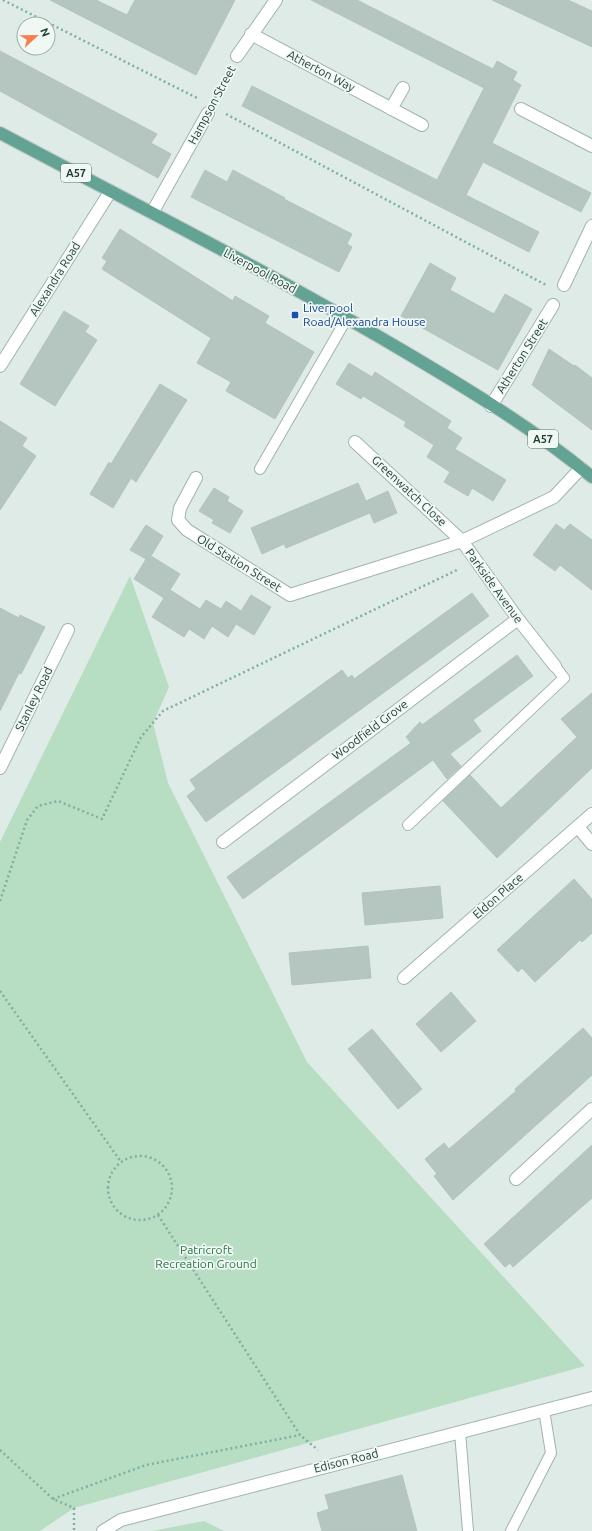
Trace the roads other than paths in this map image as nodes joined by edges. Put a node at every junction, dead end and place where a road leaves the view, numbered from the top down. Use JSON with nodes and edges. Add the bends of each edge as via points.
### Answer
{"nodes":[{"id":1,"x":276,"y":0,"type":"edge"},
{"id":2,"x":251,"y":34,"type":"junction"},
{"id":3,"x":238,"y":56,"type":"road end"},
{"id":4,"x":403,"y":88,"type":"dead end"},
{"id":5,"x":391,"y":108,"type":"junction"},
{"id":6,"x":210,"y":109,"type":"road end"},
{"id":7,"x":521,"y":109,"type":"dead end"},
{"id":8,"x":422,"y":125,"type":"dead end"},
{"id":9,"x":0,"y":133,"type":"edge"},
{"id":10,"x":592,"y":146,"type":"edge"},
{"id":11,"x":110,"y":192,"type":"junction"},
{"id":12,"x":152,"y":213,"type":"junction"},
{"id":13,"x":592,"y":226,"type":"edge"},
{"id":14,"x":558,"y":286,"type":"road end"},
{"id":15,"x":553,"y":306,"type":"dead end"},
{"id":16,"x":347,"y":318,"type":"junction"},
{"id":17,"x":0,"y":366,"type":"edge"},
{"id":18,"x":491,"y":406,"type":"junction"},
{"id":19,"x":355,"y":442,"type":"dead end"},
{"id":20,"x":581,"y":468,"type":"junction"},
{"id":21,"x":260,"y":469,"type":"dead end"},
{"id":22,"x":592,"y":477,"type":"edge"},
{"id":23,"x":196,"y":478,"type":"dead end"},
{"id":24,"x":462,"y":541,"type":"junction"},
{"id":25,"x":518,"y":619,"type":"junction"},
{"id":26,"x":68,"y":630,"type":"dead end"},
{"id":27,"x":555,"y":666,"type":"joint"},
{"id":28,"x":0,"y":768,"type":"edge"},
{"id":29,"x":592,"y":814,"type":"edge"},
{"id":30,"x":408,"y":825,"type":"dead end"},
{"id":31,"x":578,"y":827,"type":"junction"},
{"id":32,"x":223,"y":842,"type":"dead end"},
{"id":33,"x":592,"y":844,"type":"edge"},
{"id":34,"x":404,"y":978,"type":"dead end"},
{"id":35,"x":592,"y":1109,"type":"edge"},
{"id":36,"x":516,"y":1179,"type":"dead end"},
{"id":37,"x":592,"y":1398,"type":"edge"},
{"id":38,"x":544,"y":1410,"type":"junction"},
{"id":39,"x":460,"y":1432,"type":"junction"},
{"id":40,"x":103,"y":1531,"type":"edge"},
{"id":41,"x":468,"y":1531,"type":"edge"},
{"id":42,"x":511,"y":1531,"type":"edge"}],
"edges":[{"from":1,"to":2,"type":"street","name":"Hampson Street"},
{"from":2,"to":3,"type":"street","name":"Hampson Street"},
{"from":2,"to":5,"type":"street","name":"Atherton Way"},
{"from":4,"to":5,"type":"street"},
{"from":5,"to":8,"type":"street","name":"Atherton Way"},
{"from":6,"to":12,"type":"street","name":"Hampson Street"},
{"from":7,"to":10,"type":"street"},
{"from":9,"to":11,"type":"main road","name":"Liverpool Road","number":"A57"},
{"from":11,"to":12,"type":"main road","name":"Liverpool Road","number":"A57"},
{"from":11,"to":17,"type":"street","name":"Alexandra Road"},
{"from":12,"to":16,"type":"main road","name":"Liverpool Road","number":"A57"},
{"from":13,"to":14,"type":"street"},
{"from":15,"to":18,"type":"street","name":"Atherton Street"},
{"from":16,"to":18,"type":"main road","name":"Liverpool Road","number":"A57"},
{"from":16,"to":21,"type":"lane"},
{"from":18,"to":20,"type":"main road","name":"Liverpool Road","number":"A57"},
{"from":19,"to":24,"type":"street","name":"Greenwatch Close"},
{"from":20,"to":22,"type":"main road","name":"Liverpool Road","number":"A57"},
{"from":20,"to":24,"type":"street","name":"Parkside Avenue","via":[[554,497]]},
{"from":23,"to":24,"type":"street","name":"Old Station Street","via":[[180,508],[178,520],[187,530],[290,595]]},
{"from":24,"to":25,"type":"street","name":"Parkside Avenue"},
{"from":25,"to":27,"type":"street","name":"Parkside Avenue"},
{"from":25,"to":32,"type":"street","name":"Woodfield Grove"},
{"from":26,"to":28,"type":"street","name":"Stanley Road"},
{"from":27,"to":30,"type":"lane","via":[[564,678]]},
{"from":29,"to":31,"type":"street","name":"Eldon Place"},
{"from":31,"to":33,"type":"street"},
{"from":31,"to":34,"type":"street","name":"Eldon Place"},
{"from":35,"to":36,"type":"street"},
{"from":37,"to":38,"type":"street","name":"Edison Road"},
{"from":38,"to":39,"type":"street","name":"Edison Road"},
{"from":38,"to":42,"type":"lane","via":[[551,1453]]},
{"from":39,"to":40,"type":"street","name":"Edison Road","via":[[121,1520]]},
{"from":39,"to":41,"type":"lane"}]}
